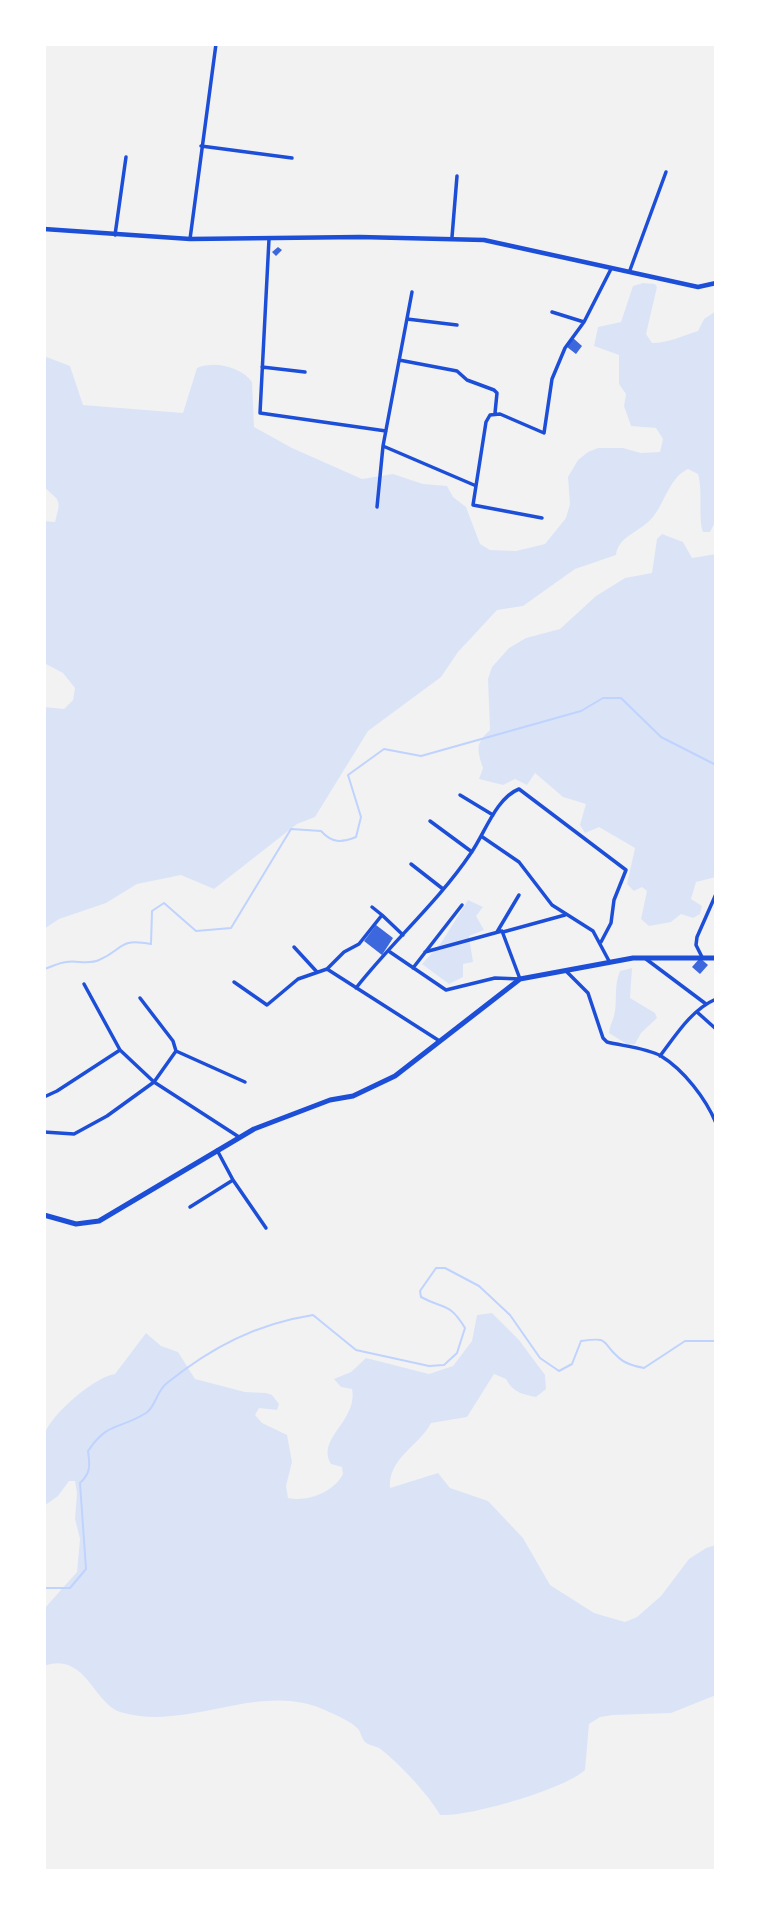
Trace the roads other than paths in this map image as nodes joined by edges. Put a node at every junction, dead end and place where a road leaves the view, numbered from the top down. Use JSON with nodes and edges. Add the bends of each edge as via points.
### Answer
{"nodes":[{"id":1,"x":216,"y":44,"type":"edge"},
{"id":2,"x":201,"y":146,"type":"junction"},
{"id":3,"x":126,"y":157,"type":"dead end"},
{"id":4,"x":292,"y":158,"type":"dead end"},
{"id":5,"x":666,"y":172,"type":"dead end"},
{"id":6,"x":457,"y":176,"type":"dead end"},
{"id":7,"x":44,"y":229,"type":"edge"},
{"id":8,"x":115,"y":235,"type":"junction"},
{"id":9,"x":269,"y":237,"type":"junction"},
{"id":10,"x":452,"y":237,"type":"junction"},
{"id":11,"x":190,"y":239,"type":"junction"},
{"id":12,"x":612,"y":267,"type":"junction"},
{"id":13,"x":630,"y":270,"type":"junction"},
{"id":14,"x":716,"y":283,"type":"edge"},
{"id":15,"x":412,"y":292,"type":"dead end"},
{"id":16,"x":552,"y":312,"type":"dead end"},
{"id":17,"x":407,"y":318,"type":"junction"},
{"id":18,"x":584,"y":322,"type":"junction"},
{"id":19,"x":457,"y":326,"type":"dead end"},
{"id":20,"x":399,"y":360,"type":"junction"},
{"id":21,"x":262,"y":367,"type":"junction"},
{"id":22,"x":305,"y":372,"type":"dead end"},
{"id":23,"x":495,"y":413,"type":"junction"},
{"id":24,"x":386,"y":431,"type":"junction"},
{"id":25,"x":383,"y":446,"type":"junction"},
{"id":26,"x":474,"y":485,"type":"junction"},
{"id":27,"x":377,"y":507,"type":"dead end"},
{"id":28,"x":542,"y":519,"type":"dead end"},
{"id":29,"x":460,"y":795,"type":"dead end"},
{"id":30,"x":493,"y":815,"type":"junction"},
{"id":31,"x":430,"y":821,"type":"dead end"},
{"id":32,"x":481,"y":836,"type":"junction"},
{"id":33,"x":472,"y":852,"type":"junction"},
{"id":34,"x":411,"y":864,"type":"dead end"},
{"id":35,"x":443,"y":889,"type":"junction"},
{"id":36,"x":716,"y":894,"type":"edge"},
{"id":37,"x":519,"y":895,"type":"dead end"},
{"id":38,"x":462,"y":905,"type":"dead end"},
{"id":39,"x":372,"y":907,"type":"dead end"},
{"id":40,"x":566,"y":914,"type":"junction"},
{"id":41,"x":382,"y":915,"type":"junction"},
{"id":42,"x":497,"y":932,"type":"junction"},
{"id":43,"x":503,"y":932,"type":"junction"},
{"id":44,"x":404,"y":935,"type":"junction"},
{"id":45,"x":601,"y":942,"type":"junction"},
{"id":46,"x":294,"y":947,"type":"dead end"},
{"id":47,"x":390,"y":951,"type":"junction"},
{"id":48,"x":425,"y":952,"type":"junction"},
{"id":49,"x":702,"y":957,"type":"junction"},
{"id":50,"x":643,"y":958,"type":"junction"},
{"id":51,"x":716,"y":958,"type":"edge"},
{"id":52,"x":610,"y":963,"type":"junction"},
{"id":53,"x":413,"y":968,"type":"junction"},
{"id":54,"x":327,"y":969,"type":"junction"},
{"id":55,"x":566,"y":971,"type":"junction"},
{"id":56,"x":317,"y":972,"type":"junction"},
{"id":57,"x":520,"y":979,"type":"junction"},
{"id":58,"x":234,"y":982,"type":"dead end"},
{"id":59,"x":84,"y":984,"type":"dead end"},
{"id":60,"x":356,"y":988,"type":"junction"},
{"id":61,"x":140,"y":998,"type":"dead end"},
{"id":62,"x":716,"y":999,"type":"edge"},
{"id":63,"x":706,"y":1004,"type":"junction"},
{"id":64,"x":697,"y":1012,"type":"junction"},
{"id":65,"x":716,"y":1029,"type":"edge"},
{"id":66,"x":438,"y":1040,"type":"junction"},
{"id":67,"x":120,"y":1050,"type":"junction"},
{"id":68,"x":176,"y":1051,"type":"junction"},
{"id":69,"x":660,"y":1056,"type":"junction"},
{"id":70,"x":154,"y":1082,"type":"junction"},
{"id":71,"x":245,"y":1082,"type":"dead end"},
{"id":72,"x":44,"y":1097,"type":"edge"},
{"id":73,"x":716,"y":1123,"type":"edge"},
{"id":74,"x":44,"y":1132,"type":"edge"},
{"id":75,"x":239,"y":1137,"type":"junction"},
{"id":76,"x":716,"y":1146,"type":"edge"},
{"id":77,"x":217,"y":1150,"type":"junction"},
{"id":78,"x":233,"y":1180,"type":"junction"},
{"id":79,"x":716,"y":1181,"type":"edge"},
{"id":80,"x":190,"y":1207,"type":"dead end"},
{"id":81,"x":44,"y":1215,"type":"edge"},
{"id":82,"x":266,"y":1227,"type":"dead end"}],
"edges":[{"from":1,"to":2,"type":"street"},
{"from":2,"to":4,"type":"street"},
{"from":2,"to":11,"type":"street"},
{"from":3,"to":8,"type":"street"},
{"from":5,"to":13,"type":"street"},
{"from":6,"to":10,"type":"street"},
{"from":7,"to":8,"type":"main road"},
{"from":8,"to":11,"type":"main road"},
{"from":9,"to":10,"type":"main road"},
{"from":9,"to":11,"type":"main road"},
{"from":9,"to":21,"type":"street"},
{"from":10,"to":12,"type":"main road"},
{"from":12,"to":13,"type":"main road"},
{"from":12,"to":18,"type":"street"},
{"from":13,"to":14,"type":"main road","via":[[698,287]]},
{"from":15,"to":17,"type":"street"},
{"from":16,"to":18,"type":"street"},
{"from":17,"to":19,"type":"street"},
{"from":17,"to":20,"type":"street"},
{"from":18,"to":23,"type":"street","via":[[565,348],[552,379],[544,433]]},
{"from":20,"to":23,"type":"street","via":[[457,371],[494,390]]},
{"from":20,"to":24,"type":"street"},
{"from":21,"to":22,"type":"street"},
{"from":21,"to":24,"type":"street","via":[[262,415]]},
{"from":23,"to":26,"type":"street","via":[[486,422]]},
{"from":24,"to":25,"type":"street"},
{"from":25,"to":26,"type":"street"},
{"from":25,"to":27,"type":"street"},
{"from":26,"to":28,"type":"street","via":[[474,506]]},
{"from":29,"to":30,"type":"street"},
{"from":30,"to":32,"type":"street"},
{"from":30,"to":45,"type":"street","via":[[521,789],[626,870]]},
{"from":31,"to":33,"type":"street"},
{"from":32,"to":33,"type":"street"},
{"from":32,"to":40,"type":"street","via":[[519,862],[552,905]]},
{"from":33,"to":35,"type":"street"},
{"from":34,"to":35,"type":"street"},
{"from":35,"to":44,"type":"street"},
{"from":36,"to":49,"type":"street","via":[[697,937]]},
{"from":37,"to":42,"type":"street"},
{"from":38,"to":48,"type":"street"},
{"from":39,"to":41,"type":"street"},
{"from":40,"to":43,"type":"street"},
{"from":40,"to":45,"type":"street","via":[[593,931]]},
{"from":41,"to":44,"type":"street"},
{"from":41,"to":54,"type":"street","via":[[359,944]]},
{"from":42,"to":43,"type":"street"},
{"from":42,"to":48,"type":"street"},
{"from":43,"to":57,"type":"street"},
{"from":44,"to":47,"type":"street"},
{"from":45,"to":52,"type":"street"},
{"from":46,"to":56,"type":"street"},
{"from":47,"to":53,"type":"street"},
{"from":47,"to":60,"type":"street"},
{"from":48,"to":53,"type":"street"},
{"from":49,"to":50,"type":"main road"},
{"from":49,"to":51,"type":"main road"},
{"from":50,"to":52,"type":"main road"},
{"from":50,"to":63,"type":"street"},
{"from":52,"to":55,"type":"main road"},
{"from":53,"to":57,"type":"street","via":[[443,989],[452,990],[487,979]]},
{"from":54,"to":56,"type":"street"},
{"from":54,"to":60,"type":"street"},
{"from":55,"to":57,"type":"main road"},
{"from":55,"to":69,"type":"street","via":[[588,993],[607,1042]]},
{"from":56,"to":58,"type":"street","via":[[298,979],[267,1005]]},
{"from":57,"to":66,"type":"main road"},
{"from":59,"to":67,"type":"street"},
{"from":60,"to":66,"type":"street"},
{"from":61,"to":68,"type":"street"},
{"from":62,"to":63,"type":"street"},
{"from":63,"to":64,"type":"street"},
{"from":64,"to":65,"type":"street"},
{"from":64,"to":69,"type":"street"},
{"from":66,"to":75,"type":"main road","via":[[395,1076]]},
{"from":67,"to":70,"type":"street"},
{"from":67,"to":72,"type":"street"},
{"from":68,"to":70,"type":"street"},
{"from":68,"to":71,"type":"street"},
{"from":69,"to":73,"type":"street","via":[[694,1087]]},
{"from":70,"to":74,"type":"street","via":[[79,1132]]},
{"from":70,"to":75,"type":"street"},
{"from":75,"to":77,"type":"main road"},
{"from":76,"to":79,"type":"street"},
{"from":77,"to":78,"type":"street"},
{"from":77,"to":81,"type":"main road","via":[[99,1221],[76,1224]]},
{"from":78,"to":80,"type":"street"},
{"from":78,"to":82,"type":"street"}]}
